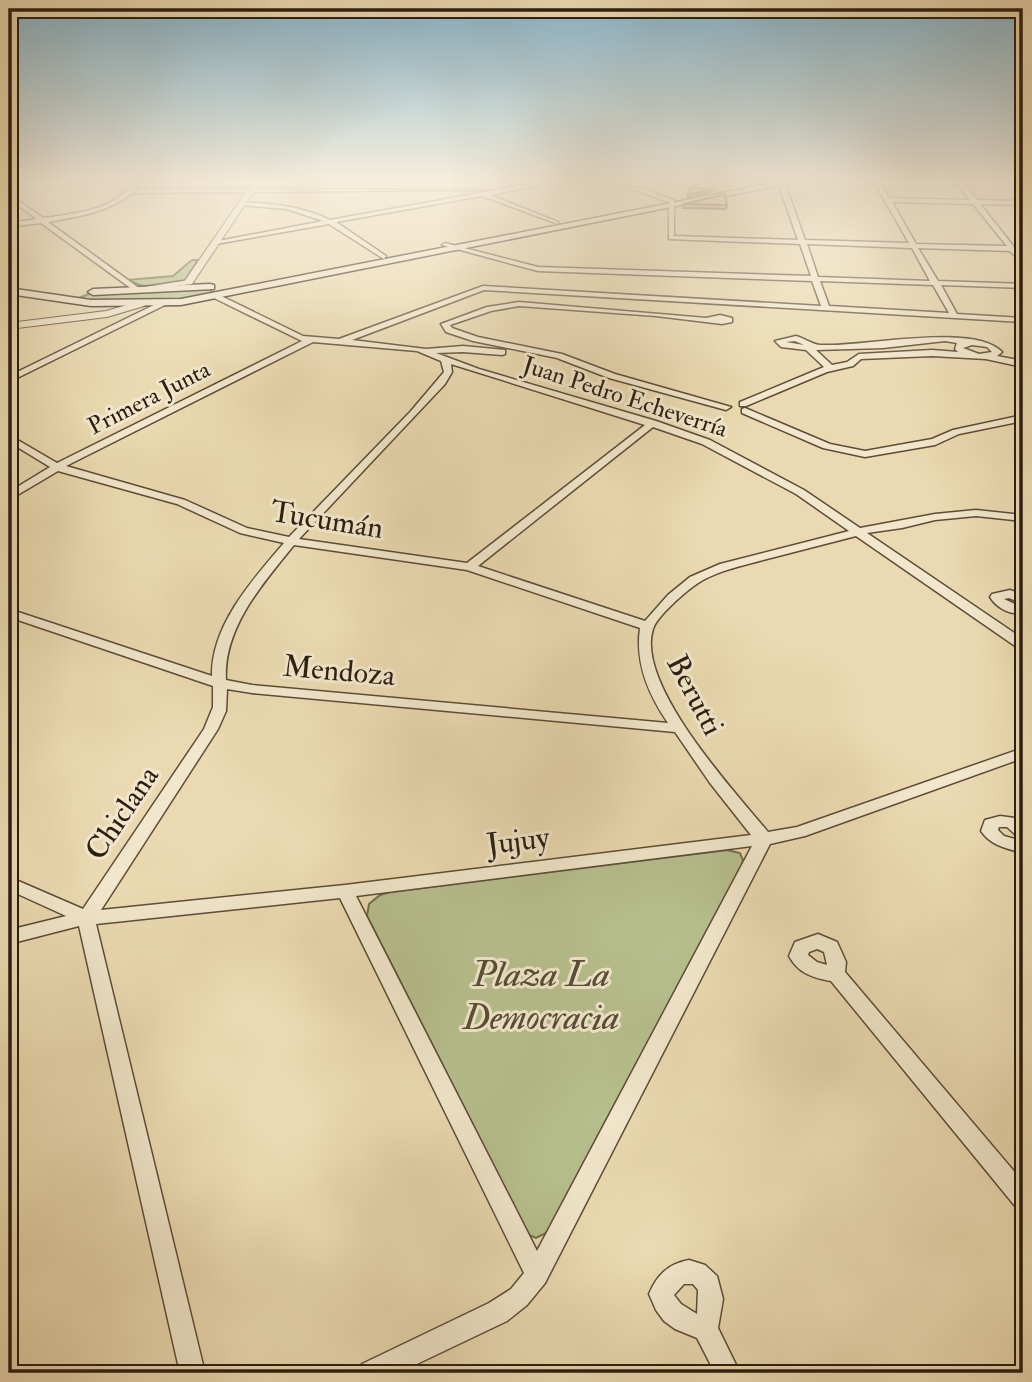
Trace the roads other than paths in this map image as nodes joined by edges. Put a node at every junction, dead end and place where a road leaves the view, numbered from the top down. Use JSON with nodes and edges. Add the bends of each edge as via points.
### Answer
{"nodes":[{"id":1,"x":76,"y":246,"type":"edge"},
{"id":2,"x":214,"y":246,"type":"edge"},
{"id":3,"x":369,"y":246,"type":"edge"},
{"id":4,"x":445,"y":246,"type":"edge"},
{"id":5,"x":445,"y":246,"type":"edge"},
{"id":6,"x":450,"y":246,"type":"edge"},
{"id":7,"x":802,"y":246,"type":"edge"},
{"id":8,"x":916,"y":246,"type":"edge"},
{"id":9,"x":964,"y":246,"type":"edge"},
{"id":10,"x":1013,"y":248,"type":"junction"},
{"id":11,"x":1023,"y":249,"type":"edge"},
{"id":12,"x":384,"y":257,"type":"junction"},
{"id":13,"x":1023,"y":262,"type":"edge"},
{"id":14,"x":813,"y":278,"type":"junction"},
{"id":15,"x":936,"y":282,"type":"junction"},
{"id":16,"x":9,"y":285,"type":"edge"},
{"id":17,"x":193,"y":285,"type":"junction"},
{"id":18,"x":129,"y":286,"type":"junction"},
{"id":19,"x":1023,"y":286,"type":"edge"},
{"id":20,"x":9,"y":291,"type":"edge"},
{"id":21,"x":213,"y":291,"type":"junction"},
{"id":22,"x":89,"y":298,"type":"junction"},
{"id":23,"x":141,"y":304,"type":"junction"},
{"id":24,"x":163,"y":304,"type":"junction"},
{"id":25,"x":825,"y":309,"type":"junction"},
{"id":26,"x":107,"y":314,"type":"junction"},
{"id":27,"x":954,"y":315,"type":"junction"},
{"id":28,"x":136,"y":317,"type":"junction"},
{"id":29,"x":709,"y":319,"type":"dead end"},
{"id":30,"x":1023,"y":320,"type":"edge"},
{"id":31,"x":9,"y":325,"type":"edge"},
{"id":32,"x":310,"y":340,"type":"junction"},
{"id":33,"x":337,"y":343,"type":"junction"},
{"id":34,"x":979,"y":343,"type":"junction"},
{"id":35,"x":395,"y":345,"type":"junction"},
{"id":36,"x":485,"y":345,"type":"junction"},
{"id":37,"x":995,"y":347,"type":"junction"},
{"id":38,"x":427,"y":351,"type":"junction"},
{"id":39,"x":981,"y":356,"type":"junction"},
{"id":40,"x":445,"y":359,"type":"junction"},
{"id":41,"x":1023,"y":362,"type":"edge"},
{"id":42,"x":830,"y":368,"type":"junction"},
{"id":43,"x":9,"y":379,"type":"edge"},
{"id":44,"x":744,"y":407,"type":"junction"},
{"id":45,"x":1023,"y":412,"type":"edge"},
{"id":46,"x":1023,"y":418,"type":"edge"},
{"id":47,"x":653,"y":423,"type":"junction"},
{"id":48,"x":950,"y":432,"type":"junction"},
{"id":49,"x":9,"y":438,"type":"edge"},
{"id":50,"x":57,"y":467,"type":"junction"},
{"id":51,"x":9,"y":497,"type":"edge"},
{"id":52,"x":1023,"y":511,"type":"edge"},
{"id":53,"x":1023,"y":518,"type":"edge"},
{"id":54,"x":883,"y":526,"type":"junction"},
{"id":55,"x":862,"y":532,"type":"junction"},
{"id":56,"x":291,"y":541,"type":"junction"},
{"id":57,"x":468,"y":567,"type":"junction"},
{"id":58,"x":9,"y":613,"type":"edge"},
{"id":59,"x":648,"y":626,"type":"junction"},
{"id":60,"x":1023,"y":645,"type":"edge"},
{"id":61,"x":218,"y":683,"type":"junction"},
{"id":62,"x":676,"y":728,"type":"junction"},
{"id":63,"x":1023,"y":753,"type":"edge"},
{"id":64,"x":1023,"y":832,"type":"edge"},
{"id":65,"x":764,"y":839,"type":"junction"},
{"id":66,"x":1023,"y":847,"type":"edge"},
{"id":67,"x":9,"y":883,"type":"edge"},
{"id":68,"x":345,"y":891,"type":"junction"},
{"id":69,"x":86,"y":918,"type":"junction"},
{"id":70,"x":9,"y":937,"type":"edge"},
{"id":71,"x":836,"y":974,"type":"dead end"},
{"id":72,"x":1023,"y":1198,"type":"edge"},
{"id":73,"x":537,"y":1275,"type":"junction"},
{"id":74,"x":705,"y":1329,"type":"dead end"},
{"id":75,"x":192,"y":1373,"type":"edge"},
{"id":76,"x":371,"y":1373,"type":"edge"},
{"id":77,"x":728,"y":1373,"type":"edge"}],
"edges":[{"from":1,"to":18,"type":"street"},
{"from":2,"to":17,"type":"street"},
{"from":3,"to":12,"type":"street"},
{"from":4,"to":12,"type":"main road"},
{"from":5,"to":21,"type":"main road"},
{"from":6,"to":14,"type":"street","via":[[538,269]]},
{"from":7,"to":14,"type":"street"},
{"from":8,"to":15,"type":"street"},
{"from":9,"to":10,"type":"street"},
{"from":10,"to":11,"type":"street"},
{"from":10,"to":13,"type":"street"},
{"from":12,"to":21,"type":"main road"},
{"from":14,"to":15,"type":"street"},
{"from":14,"to":25,"type":"street"},
{"from":15,"to":19,"type":"street"},
{"from":15,"to":27,"type":"street"},
{"from":16,"to":22,"type":"main road"},
{"from":17,"to":18,"type":"street"},
{"from":17,"to":18,"type":"main road","via":[[163,289]]},
{"from":17,"to":21,"type":"main road"},
{"from":18,"to":22,"type":"main road"},
{"from":20,"to":22,"type":"main road","via":[[77,301]]},
{"from":21,"to":24,"type":"main road"},
{"from":21,"to":32,"type":"street","name":"Juan Pedro Echeverría","via":[[288,334]]},
{"from":22,"to":23,"type":"main road"},
{"from":22,"to":31,"type":"street","via":[[90,310],[77,315]]},
{"from":23,"to":24,"type":"main road"},
{"from":23,"to":26,"type":"street"},
{"from":23,"to":28,"type":"street"},
{"from":24,"to":28,"type":"street"},
{"from":25,"to":27,"type":"street"},
{"from":25,"to":33,"type":"street","via":[[479,289]]},
{"from":26,"to":28,"type":"street"},
{"from":26,"to":31,"type":"street"},
{"from":27,"to":30,"type":"street"},
{"from":28,"to":43,"type":"street"},
{"from":29,"to":36,"type":"street","via":[[519,304],[445,324]]},
{"from":32,"to":33,"type":"street","name":"Juan Pedro Echeverría"},
{"from":32,"to":50,"type":"street","name":"Primera Junta"},
{"from":33,"to":35,"type":"street","name":"Juan Pedro Echeverría"},
{"from":34,"to":37,"type":"street"},
{"from":34,"to":39,"type":"street","via":[[958,347]]},
{"from":34,"to":42,"type":"street","via":[[945,339],[811,347]]},
{"from":35,"to":36,"type":"street"},
{"from":35,"to":38,"type":"street","name":"Juan Pedro Echeverría"},
{"from":36,"to":38,"type":"street"},
{"from":36,"to":44,"type":"street","via":[[565,358],[728,405],[735,411]]},
{"from":37,"to":39,"type":"street","via":[[997,353]]},
{"from":37,"to":41,"type":"street"},
{"from":38,"to":40,"type":"street","name":"Juan Pedro Echeverría"},
{"from":39,"to":41,"type":"street"},
{"from":39,"to":42,"type":"street","via":[[869,356]]},
{"from":40,"to":47,"type":"street","name":"Juan Pedro Echeverría"},
{"from":40,"to":56,"type":"street","name":"Chiclana","via":[[448,372],[436,389]]},
{"from":42,"to":44,"type":"street"},
{"from":44,"to":48,"type":"street","via":[[853,453],[878,454],[935,442]]},
{"from":45,"to":48,"type":"street"},
{"from":46,"to":48,"type":"street"},
{"from":47,"to":55,"type":"street","name":"Juan Pedro Echeverría","via":[[706,442],[764,471]]},
{"from":47,"to":57,"type":"street"},
{"from":49,"to":50,"type":"street","name":"Tucumán"},
{"from":50,"to":51,"type":"street","name":"Primera Junta"},
{"from":50,"to":56,"type":"street","name":"Tucumán","via":[[181,502],[232,527]]},
{"from":52,"to":54,"type":"street","via":[[943,508]]},
{"from":53,"to":54,"type":"street","via":[[956,514]]},
{"from":54,"to":55,"type":"street","name":"Berutti"},
{"from":55,"to":59,"type":"street","name":"Berutti","via":[[711,571],[672,598]]},
{"from":55,"to":60,"type":"street","name":"Juan Pedro Echeverría"},
{"from":56,"to":57,"type":"street","name":"Tucumán"},
{"from":56,"to":61,"type":"street","name":"Chiclana","via":[[226,636],[218,653]]},
{"from":57,"to":59,"type":"street","name":"Tucumán"},
{"from":58,"to":61,"type":"street","name":"Mendoza"},
{"from":59,"to":62,"type":"street","name":"Berutti","via":[[643,647],[646,665]]},
{"from":61,"to":62,"type":"street","name":"Mendoza","via":[[252,690]]},
{"from":61,"to":69,"type":"street","name":"Chiclana","via":[[219,711],[211,729]]},
{"from":62,"to":65,"type":"street","name":"Berutti"},
{"from":63,"to":65,"type":"street","name":"Jujuy","via":[[799,832]]},
{"from":64,"to":66,"type":"street","via":[[1013,822],[1000,821],[989,831],[998,840]]},
{"from":65,"to":68,"type":"street","name":"Jujuy"},
{"from":65,"to":73,"type":"street"},
{"from":67,"to":69,"type":"street"},
{"from":68,"to":69,"type":"street","name":"Jujuy"},
{"from":68,"to":73,"type":"street"},
{"from":69,"to":70,"type":"street","name":"Jujuy"},
{"from":69,"to":75,"type":"street"},
{"from":71,"to":72,"type":"street"},
{"from":73,"to":76,"type":"street","via":[[519,1297],[498,1312]]},
{"from":74,"to":77,"type":"street"}]}
